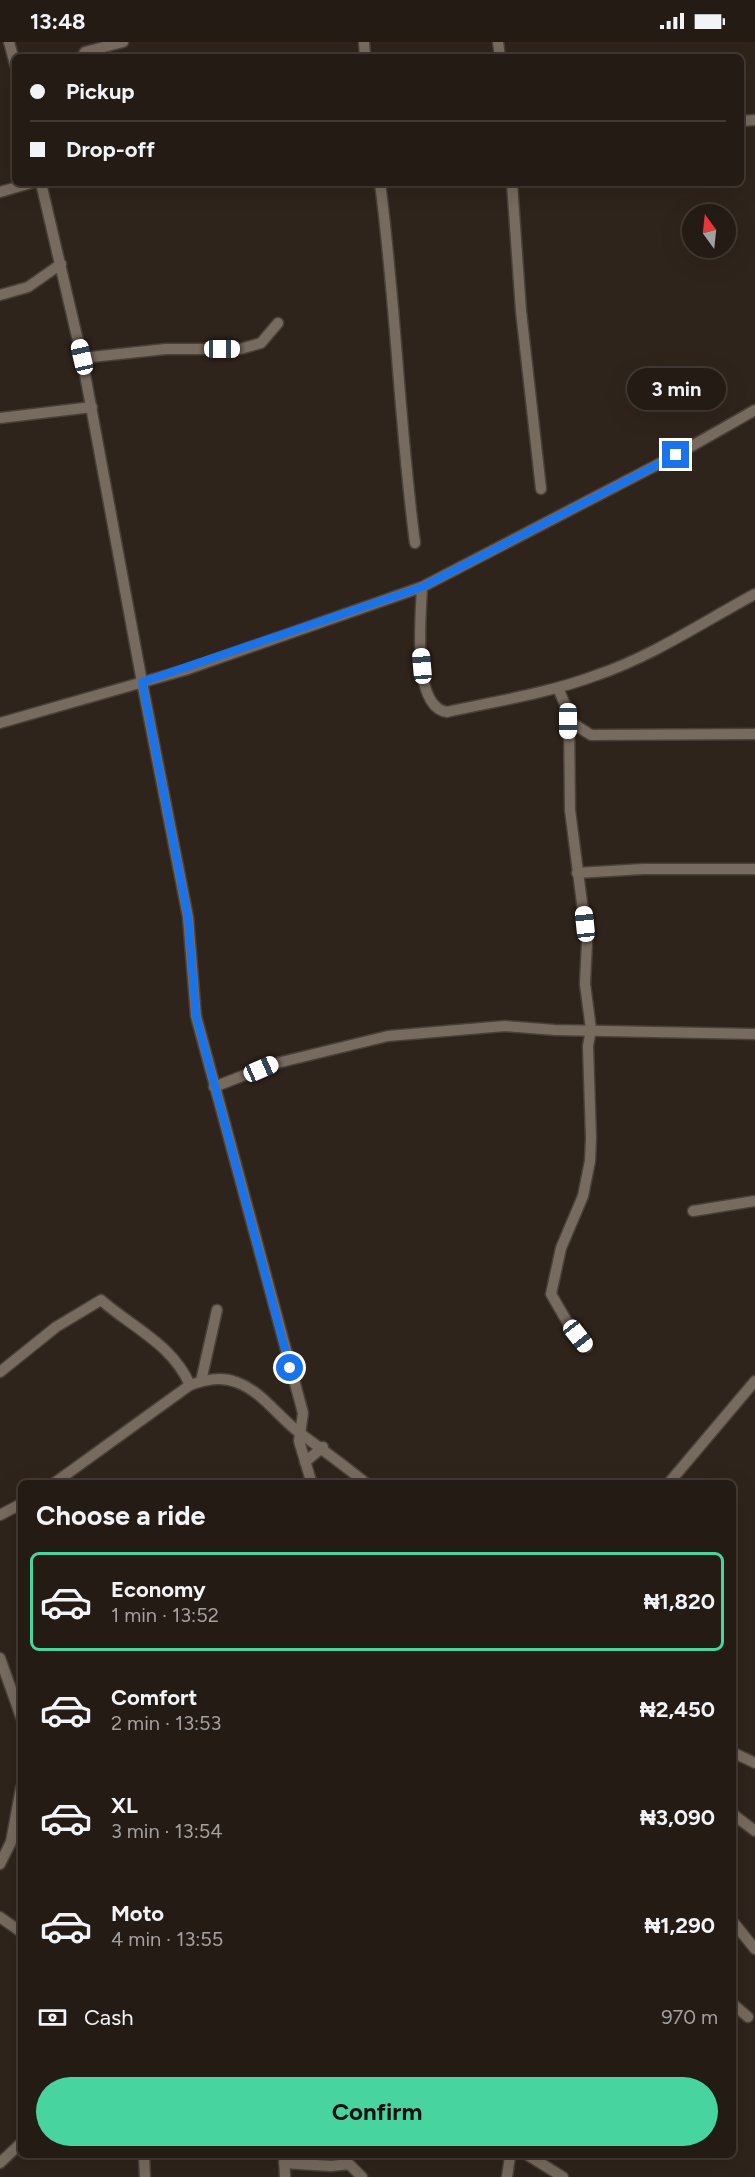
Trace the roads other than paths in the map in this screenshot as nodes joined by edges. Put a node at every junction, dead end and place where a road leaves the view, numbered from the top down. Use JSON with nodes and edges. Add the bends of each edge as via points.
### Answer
{"nodes":[{"id":1,"x":123,"y":42,"type":"edge"},
{"id":2,"x":84,"y":54,"type":"edge"},
{"id":3,"x":21,"y":186,"type":"edge"},
{"id":4,"x":42,"y":186,"type":"edge"},
{"id":5,"x":380,"y":186,"type":"edge"},
{"id":6,"x":512,"y":186,"type":"edge"},
{"id":7,"x":0,"y":192,"type":"edge"},
{"id":8,"x":61,"y":264,"type":"junction"},
{"id":9,"x":0,"y":295,"type":"edge"},
{"id":10,"x":278,"y":322,"type":"dead end"},
{"id":11,"x":82,"y":357,"type":"junction"},
{"id":12,"x":92,"y":407,"type":"junction"},
{"id":13,"x":755,"y":411,"type":"edge"},
{"id":14,"x":0,"y":418,"type":"edge"},
{"id":15,"x":541,"y":489,"type":"dead end"},
{"id":16,"x":416,"y":543,"type":"dead end"},
{"id":17,"x":422,"y":587,"type":"junction"},
{"id":18,"x":755,"y":594,"type":"edge"},
{"id":19,"x":142,"y":682,"type":"junction"},
{"id":20,"x":558,"y":688,"type":"junction"},
{"id":21,"x":568,"y":721,"type":"junction"},
{"id":22,"x":0,"y":723,"type":"edge"},
{"id":23,"x":755,"y":734,"type":"edge"},
{"id":24,"x":755,"y":869,"type":"edge"},
{"id":25,"x":577,"y":873,"type":"junction"},
{"id":26,"x":591,"y":1029,"type":"junction"},
{"id":27,"x":755,"y":1034,"type":"edge"},
{"id":28,"x":214,"y":1087,"type":"junction"},
{"id":29,"x":755,"y":1201,"type":"edge"},
{"id":30,"x":693,"y":1211,"type":"dead end"},
{"id":31,"x":217,"y":1310,"type":"dead end"},
{"id":32,"x":587,"y":1347,"type":"dead end"},
{"id":33,"x":0,"y":1372,"type":"edge"},
{"id":34,"x":755,"y":1381,"type":"edge"},
{"id":35,"x":196,"y":1383,"type":"junction"},
{"id":36,"x":300,"y":1433,"type":"junction"},
{"id":37,"x":323,"y":1447,"type":"junction"},
{"id":38,"x":305,"y":1462,"type":"junction"},
{"id":39,"x":59,"y":1480,"type":"edge"},
{"id":40,"x":311,"y":1480,"type":"edge"},
{"id":41,"x":362,"y":1480,"type":"edge"},
{"id":42,"x":671,"y":1480,"type":"edge"},
{"id":43,"x":18,"y":1506,"type":"edge"},
{"id":44,"x":0,"y":1515,"type":"edge"},
{"id":45,"x":0,"y":1658,"type":"edge"},
{"id":46,"x":18,"y":1709,"type":"edge"},
{"id":47,"x":736,"y":1754,"type":"edge"},
{"id":48,"x":755,"y":1763,"type":"edge"},
{"id":49,"x":18,"y":1804,"type":"edge"},
{"id":50,"x":736,"y":1817,"type":"edge"},
{"id":51,"x":755,"y":1831,"type":"edge"},
{"id":52,"x":0,"y":1864,"type":"edge"},
{"id":53,"x":0,"y":1917,"type":"edge"},
{"id":54,"x":736,"y":1925,"type":"edge"},
{"id":55,"x":18,"y":1930,"type":"edge"},
{"id":56,"x":755,"y":1949,"type":"edge"},
{"id":57,"x":736,"y":2007,"type":"edge"},
{"id":58,"x":748,"y":2017,"type":"dead end"},
{"id":59,"x":18,"y":2146,"type":"edge"},
{"id":60,"x":144,"y":2158,"type":"edge"},
{"id":61,"x":510,"y":2158,"type":"edge"},
{"id":62,"x":532,"y":2158,"type":"edge"},
{"id":63,"x":284,"y":2159,"type":"edge"},
{"id":64,"x":0,"y":2163,"type":"edge"},
{"id":65,"x":146,"y":2177,"type":"edge"},
{"id":66,"x":285,"y":2177,"type":"edge"},
{"id":67,"x":362,"y":2177,"type":"edge"},
{"id":68,"x":507,"y":2177,"type":"edge"},
{"id":69,"x":563,"y":2177,"type":"edge"}],
"edges":[{"from":1,"to":2,"type":"street"},
{"from":3,"to":7,"type":"street"},
{"from":4,"to":8,"type":"street"},
{"from":5,"to":16,"type":"street"},
{"from":6,"to":15,"type":"street","via":[[521,311]]},
{"from":8,"to":9,"type":"street","via":[[28,287]]},
{"from":8,"to":11,"type":"street"},
{"from":10,"to":11,"type":"street","via":[[261,343],[240,349],[166,349]]},
{"from":11,"to":12,"type":"street"},
{"from":12,"to":14,"type":"street"},
{"from":12,"to":19,"type":"street"},
{"from":13,"to":17,"type":"street"},
{"from":17,"to":19,"type":"street"},
{"from":17,"to":20,"type":"street","via":[[424,682],[427,698],[439,711]]},
{"from":18,"to":20,"type":"street","via":[[650,653]]},
{"from":19,"to":22,"type":"street"},
{"from":19,"to":28,"type":"street","via":[[188,917],[196,1016]]},
{"from":20,"to":21,"type":"street"},
{"from":21,"to":23,"type":"street","via":[[591,735]]},
{"from":21,"to":25,"type":"street","via":[[570,810]]},
{"from":24,"to":25,"type":"street"},
{"from":25,"to":26,"type":"street","via":[[587,942],[585,984]]},
{"from":26,"to":27,"type":"street"},
{"from":26,"to":28,"type":"street","via":[[505,1026],[388,1036],[284,1060]]},
{"from":26,"to":32,"type":"street","via":[[590,1161],[583,1196],[558,1256],[551,1294]]},
{"from":28,"to":36,"type":"street","via":[[303,1413]]},
{"from":29,"to":30,"type":"street"},
{"from":31,"to":35,"type":"street"},
{"from":33,"to":35,"type":"street","via":[[56,1327],[101,1300],[150,1335]]},
{"from":34,"to":42,"type":"street"},
{"from":35,"to":36,"type":"street","via":[[212,1379],[236,1382]]},
{"from":35,"to":39,"type":"street"},
{"from":36,"to":37,"type":"street"},
{"from":36,"to":38,"type":"street"},
{"from":37,"to":38,"type":"street"},
{"from":37,"to":41,"type":"street"},
{"from":38,"to":40,"type":"street"},
{"from":43,"to":44,"type":"street"},
{"from":45,"to":46,"type":"street"},
{"from":47,"to":48,"type":"street"},
{"from":49,"to":52,"type":"street","via":[[11,1842]]},
{"from":50,"to":51,"type":"street"},
{"from":53,"to":55,"type":"street"},
{"from":54,"to":56,"type":"street"},
{"from":57,"to":58,"type":"street"},
{"from":59,"to":64,"type":"street"},
{"from":60,"to":65,"type":"street"},
{"from":61,"to":68,"type":"street"},
{"from":62,"to":69,"type":"street"},
{"from":63,"to":66,"type":"street"},
{"from":63,"to":67,"type":"street","via":[[331,2166],[349,2164]]}]}
